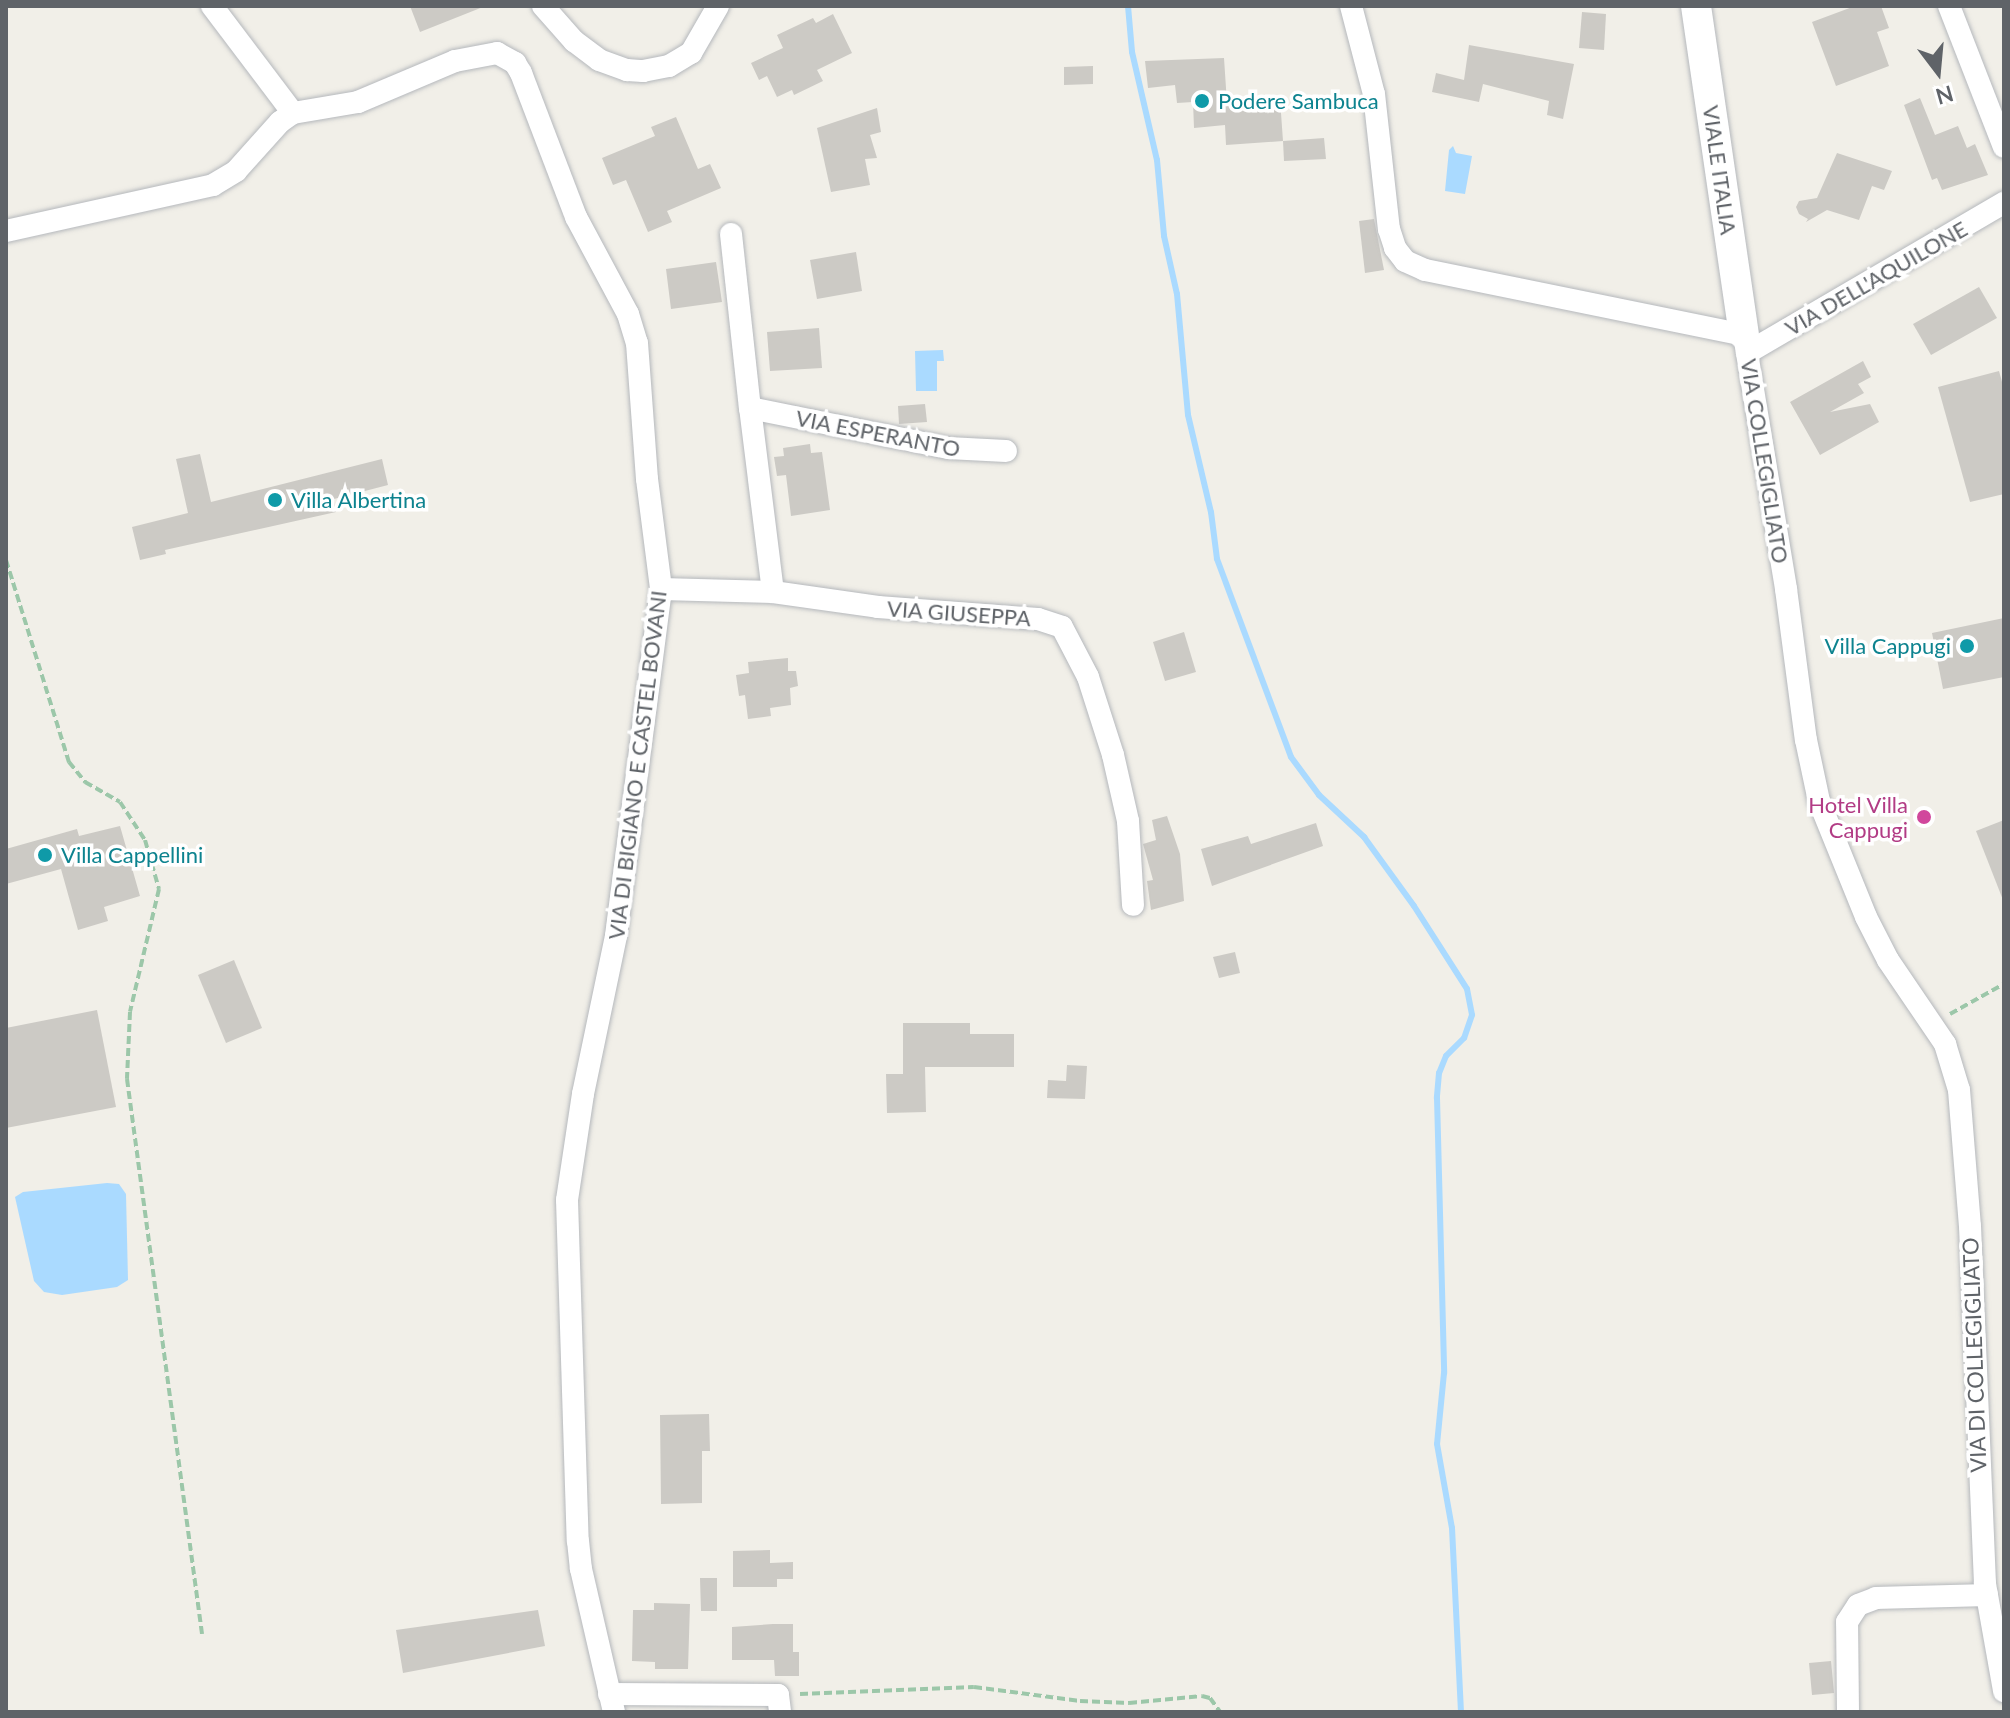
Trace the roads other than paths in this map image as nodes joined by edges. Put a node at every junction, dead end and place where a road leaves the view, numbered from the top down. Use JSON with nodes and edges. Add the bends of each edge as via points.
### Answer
{"nodes":[{"id":1,"x":212,"y":6,"type":"edge"},
{"id":2,"x":543,"y":6,"type":"edge"},
{"id":3,"x":718,"y":6,"type":"edge"},
{"id":4,"x":1351,"y":6,"type":"edge"},
{"id":5,"x":1696,"y":6,"type":"edge"},
{"id":6,"x":1949,"y":6,"type":"edge"},
{"id":7,"x":293,"y":113,"type":"junction"},
{"id":8,"x":2004,"y":147,"type":"edge"},
{"id":9,"x":2004,"y":203,"type":"edge"},
{"id":10,"x":6,"y":231,"type":"edge"},
{"id":11,"x":731,"y":234,"type":"dead end"},
{"id":12,"x":1746,"y":344,"type":"junction"},
{"id":13,"x":750,"y":408,"type":"junction"},
{"id":14,"x":1006,"y":451,"type":"dead end"},
{"id":15,"x":661,"y":589,"type":"junction"},
{"id":16,"x":773,"y":592,"type":"junction"},
{"id":17,"x":1133,"y":905,"type":"dead end"},
{"id":18,"x":1933,"y":1023,"type":"joint"},
{"id":19,"x":1987,"y":1595,"type":"junction"},
{"id":20,"x":2004,"y":1691,"type":"edge"},
{"id":21,"x":612,"y":1703,"type":"edge"},
{"id":22,"x":779,"y":1704,"type":"edge"},
{"id":23,"x":1848,"y":1712,"type":"edge"}],
"edges":[{"from":1,"to":7,"type":"street"},
{"from":2,"to":3,"type":"street","via":[[599,60],[643,71],[669,66],[691,53]]},
{"from":4,"to":12,"type":"street","name":"VIA COLLEGIGLIATO","via":[[1374,94],[1389,229],[1405,261],[1425,270]]},
{"from":5,"to":12,"type":"street","name":"VIALE ITALIA"},
{"from":6,"to":8,"type":"street"},
{"from":7,"to":10,"type":"street","via":[[236,171],[213,185]]},
{"from":7,"to":15,"type":"street","name":"VIA DI BIGIANO E CASTEL BOVANI","via":[[358,102],[467,57],[497,53],[515,63],[576,217],[633,327]]},
{"from":9,"to":12,"type":"street","name":"VIA DELL'AQUILONE"},
{"from":11,"to":13,"type":"street"},
{"from":12,"to":18,"type":"street","name":"VIA COLLEGIGLIATO","via":[[1819,801],[1888,960]]},
{"from":13,"to":14,"type":"street","name":"VIA ESPERANTO","via":[[948,448]]},
{"from":13,"to":16,"type":"street"},
{"from":15,"to":16,"type":"street","name":"VIA GIUSEPPA"},
{"from":15,"to":21,"type":"street","name":"VIA DI BIGIANO E CASTEL BOVANI","via":[[616,936],[568,1181],[578,1541]]},
{"from":16,"to":17,"type":"street","name":"VIA GIUSEPPA","via":[[878,607],[1038,619],[1062,627],[1088,677],[1113,755],[1128,821]]},
{"from":18,"to":19,"type":"street","name":"VIA DI COLLEGIGLIATO","via":[[1952,1063],[1963,1109]]},
{"from":19,"to":20,"type":"street","name":"VIA DI COLLEGIGLIATO"},
{"from":19,"to":23,"type":"street","via":[[1876,1598],[1858,1605],[1847,1622]]},
{"from":21,"to":22,"type":"street"}]}
